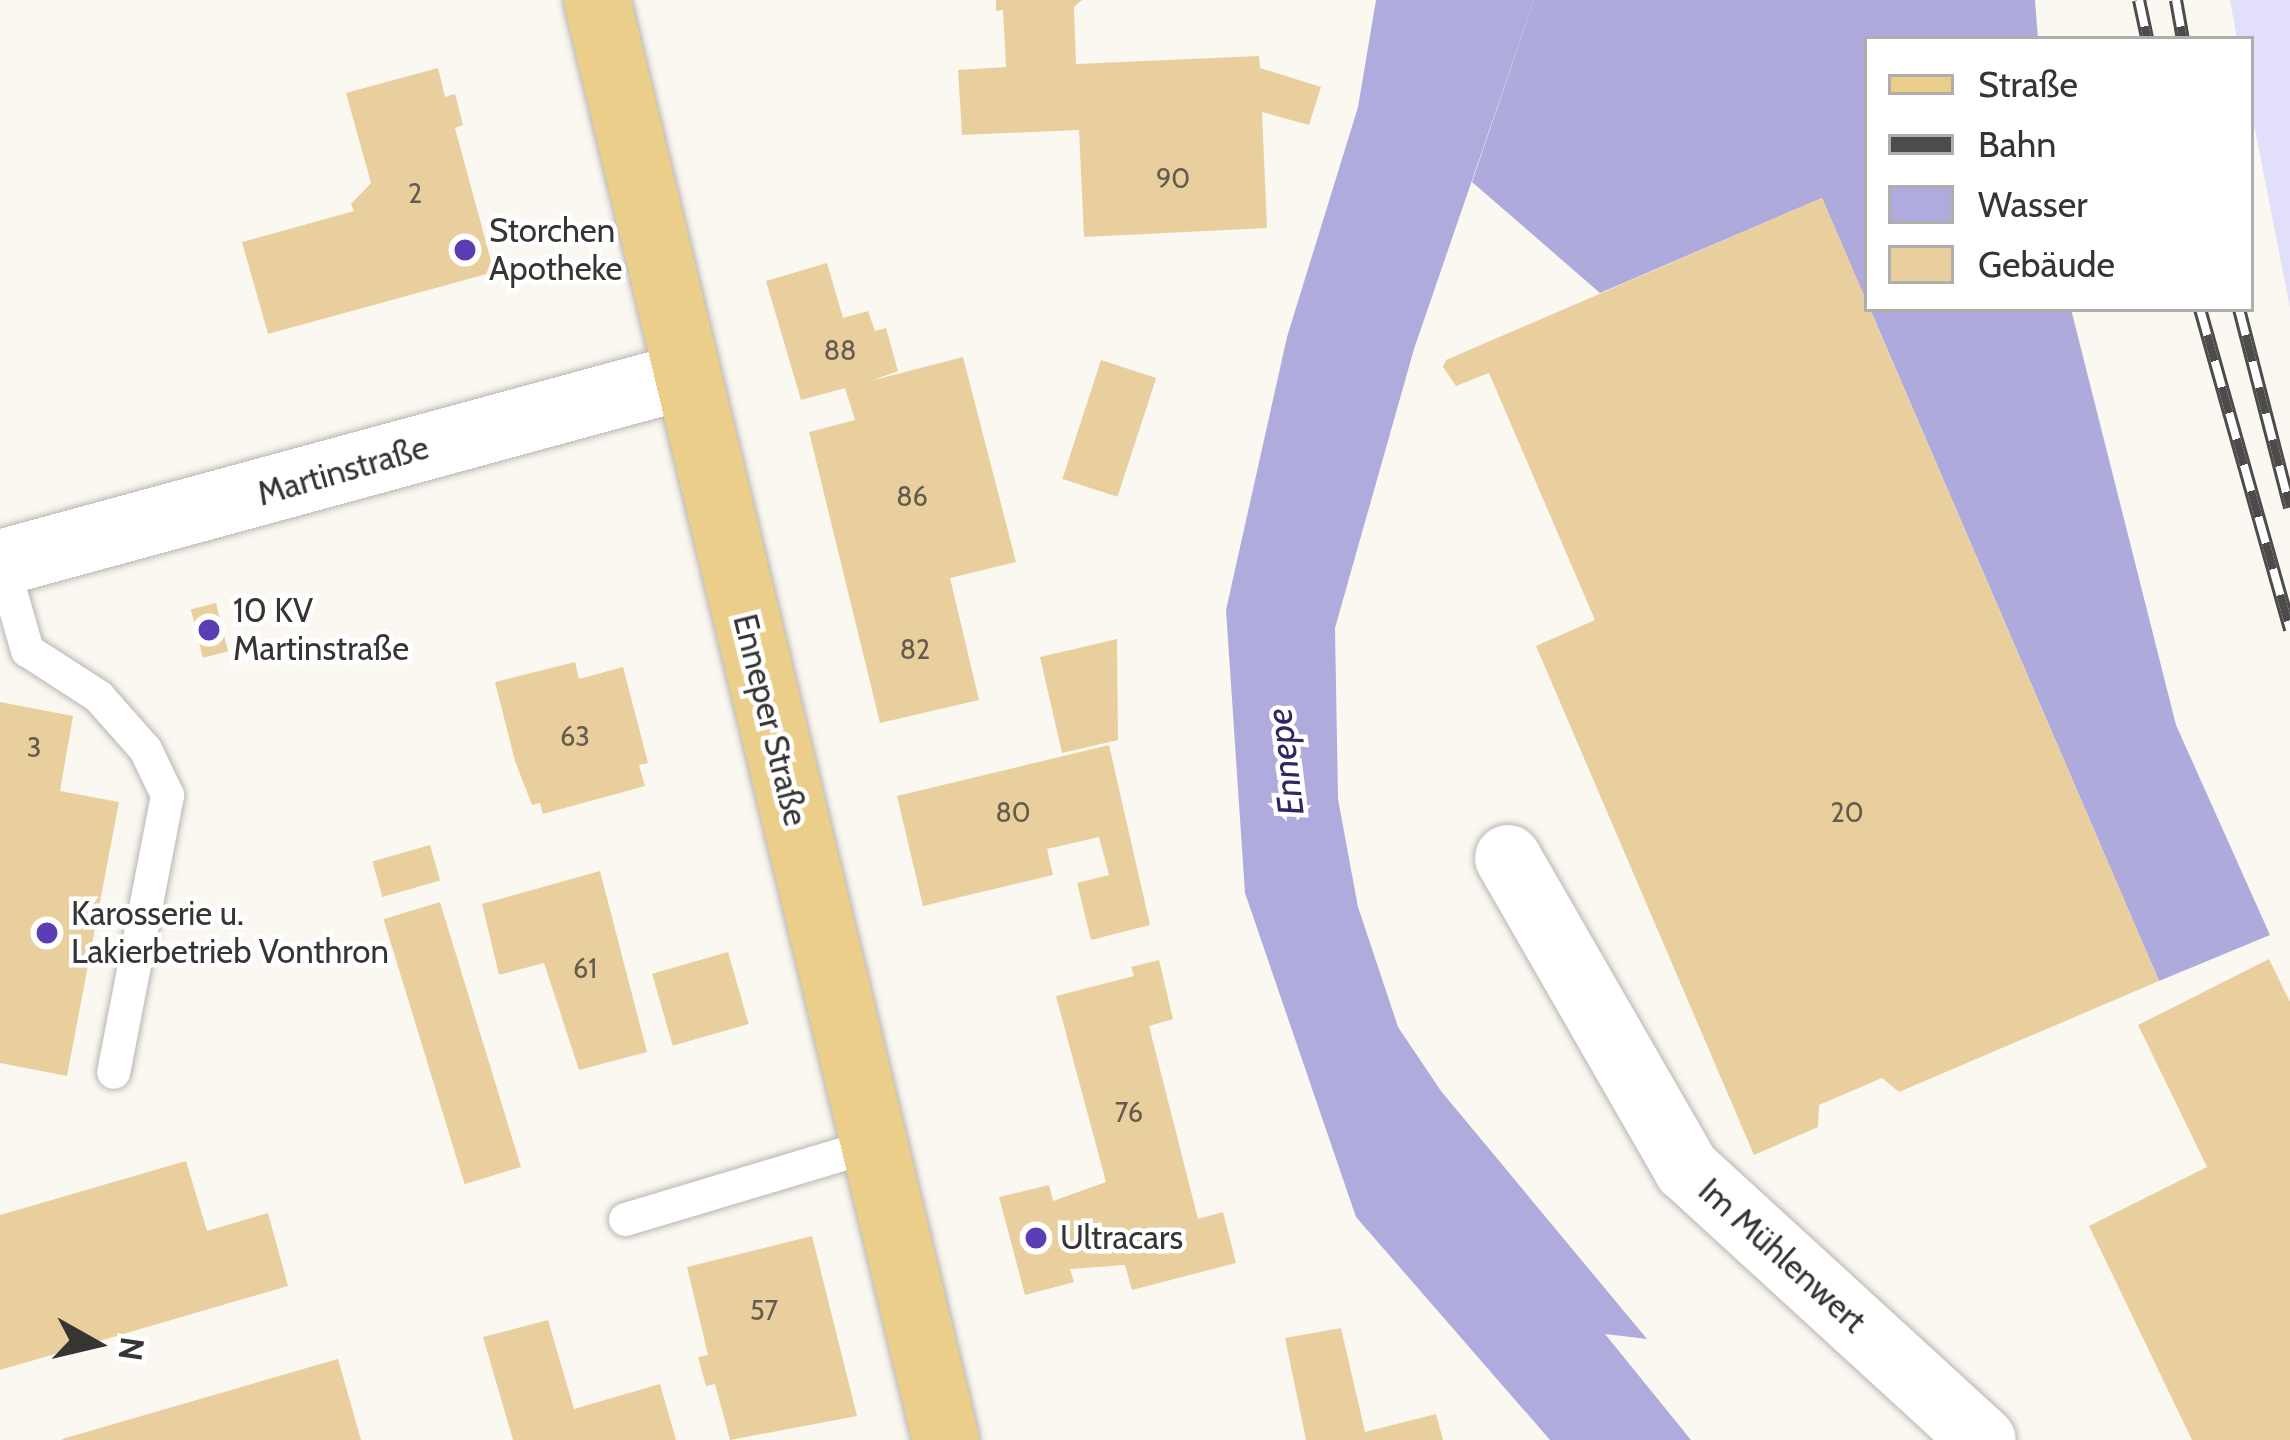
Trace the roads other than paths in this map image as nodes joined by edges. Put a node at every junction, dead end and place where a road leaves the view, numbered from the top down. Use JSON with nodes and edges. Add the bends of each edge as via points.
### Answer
{"nodes":[{"id":1,"x":597,"y":0,"type":"edge"},
{"id":2,"x":686,"y":376,"type":"junction"},
{"id":3,"x":1,"y":563,"type":"edge"},
{"id":4,"x":1508,"y":858,"type":"dead end"},
{"id":5,"x":113,"y":1072,"type":"dead end"},
{"id":6,"x":872,"y":1145,"type":"junction"},
{"id":7,"x":625,"y":1219,"type":"dead end"},
{"id":8,"x":946,"y":1440,"type":"edge"},
{"id":9,"x":1982,"y":1440,"type":"edge"}],
"edges":[{"from":1,"to":2,"type":"main road","name":"Enneper Straße"},
{"from":2,"to":3,"type":"street","name":"Martinstraße"},
{"from":2,"to":6,"type":"main road","name":"Enneper Straße"},
{"from":3,"to":5,"type":"lane","via":[[27,650],[98,696],[145,748],[167,795]]},
{"from":4,"to":9,"type":"street","name":"Im Mühlenwert","via":[[1687,1169]]},
{"from":6,"to":7,"type":"lane"},
{"from":6,"to":8,"type":"main road","name":"Enneper Straße"}]}
